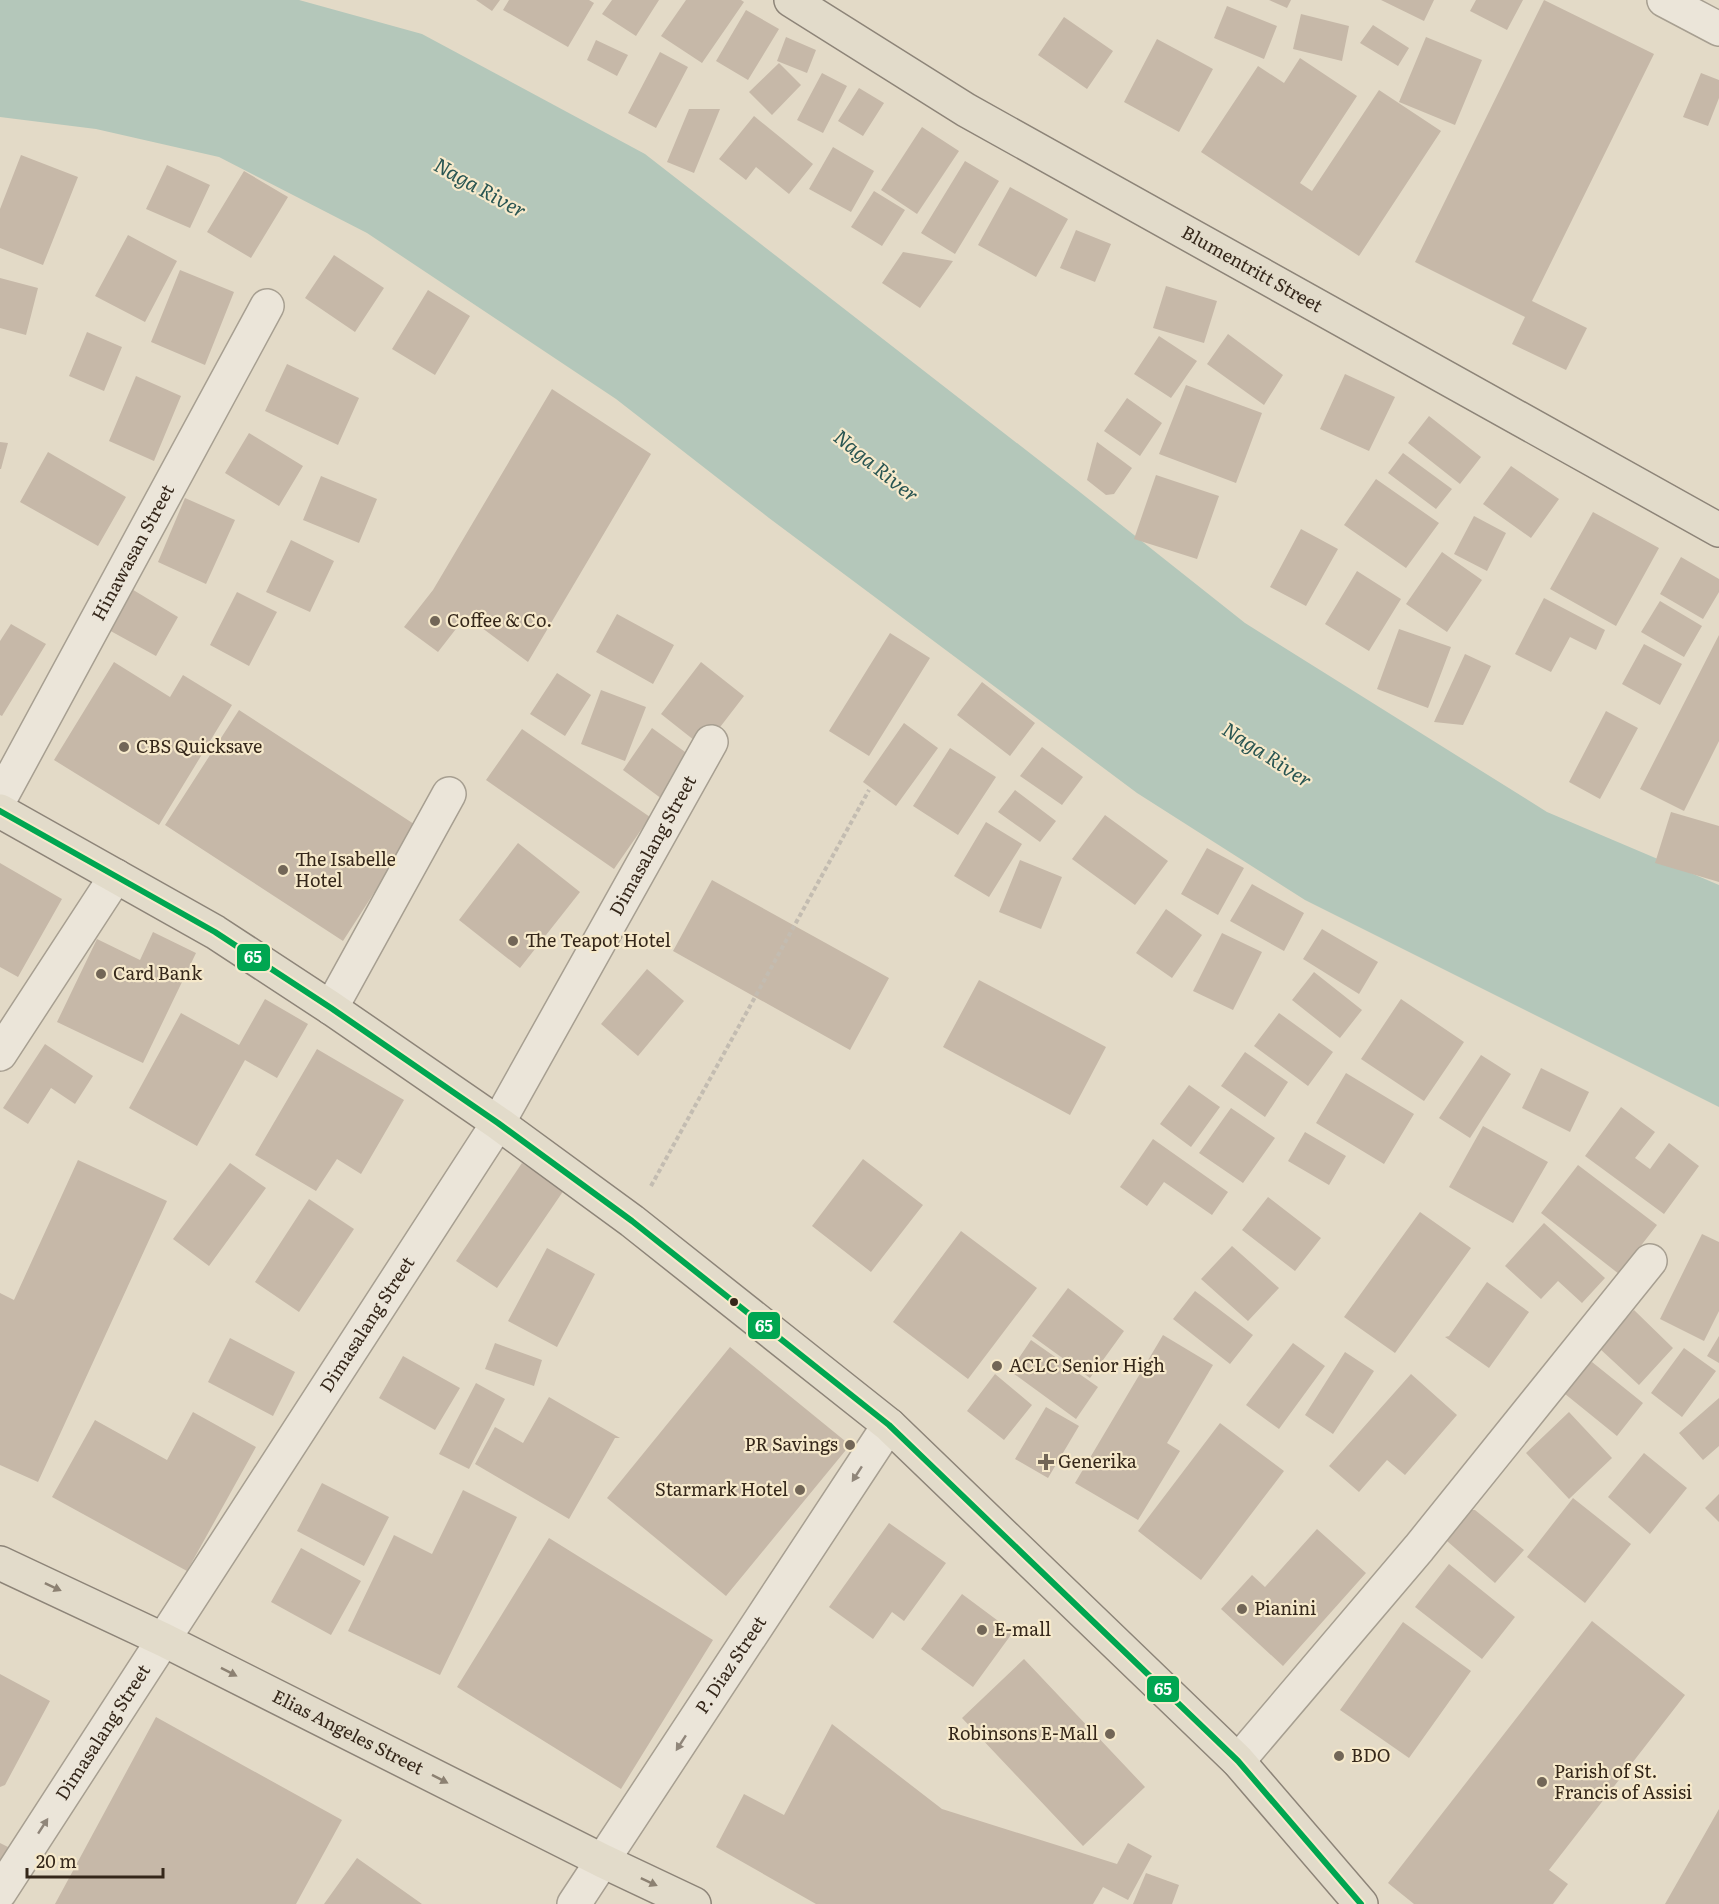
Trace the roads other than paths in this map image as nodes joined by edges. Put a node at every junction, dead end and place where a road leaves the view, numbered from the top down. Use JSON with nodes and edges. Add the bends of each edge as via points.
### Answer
{"nodes":[{"id":1,"x":791,"y":0,"type":"edge"},
{"id":2,"x":1664,"y":0,"type":"edge"},
{"id":3,"x":1719,"y":29,"type":"edge"},
{"id":4,"x":267,"y":306,"type":"dead end"},
{"id":5,"x":1719,"y":530,"type":"edge"},
{"id":6,"x":711,"y":742,"type":"dead end"},
{"id":7,"x":449,"y":794,"type":"dead end"},
{"id":8,"x":0,"y":799,"type":"edge"},
{"id":9,"x":0,"y":811,"type":"edge"},
{"id":10,"x":116,"y":876,"type":"junction"},
{"id":11,"x":331,"y":1008,"type":"junction"},
{"id":12,"x":0,"y":1054,"type":"edge"},
{"id":13,"x":498,"y":1123,"type":"junction"},
{"id":14,"x":1650,"y":1261,"type":"dead end"},
{"id":15,"x":889,"y":1425,"type":"junction"},
{"id":16,"x":0,"y":1563,"type":"edge"},
{"id":17,"x":164,"y":1640,"type":"junction"},
{"id":18,"x":1238,"y":1761,"type":"junction"},
{"id":19,"x":603,"y":1861,"type":"junction"},
{"id":20,"x":0,"y":1893,"type":"edge"},
{"id":21,"x":574,"y":1904,"type":"edge"},
{"id":22,"x":694,"y":1904,"type":"edge"},
{"id":23,"x":1360,"y":1904,"type":"edge"}],
"edges":[{"from":1,"to":5,"type":"main road","name":"Blumentritt Street","via":[[966,110]]},
{"from":2,"to":3,"type":"street"},
{"from":4,"to":8,"type":"street","name":"Hinawasan Street"},
{"from":6,"to":13,"type":"street","name":"Dimasalang Street"},
{"from":7,"to":11,"type":"street"},
{"from":9,"to":10,"type":"main road"},
{"from":10,"to":11,"type":"main road","via":[[215,932]]},
{"from":10,"to":12,"type":"street"},
{"from":11,"to":13,"type":"main road"},
{"from":13,"to":15,"type":"main road","via":[[632,1221]]},
{"from":13,"to":17,"type":"street","name":"Dimasalang Street"},
{"from":14,"to":18,"type":"street","via":[[1419,1548]]},
{"from":15,"to":18,"type":"main road"},
{"from":15,"to":19,"type":"street","name":"P. Diaz Street","one_way":true},
{"from":16,"to":17,"type":"main road","name":"Elias Angeles Street","one_way":true},
{"from":17,"to":19,"type":"main road","name":"Elias Angeles Street","one_way":true},
{"from":20,"to":17,"type":"street","name":"Dimasalang Street","one_way":true},
{"from":18,"to":23,"type":"main road"},
{"from":19,"to":21,"type":"street","name":"P. Diaz Street"},
{"from":19,"to":22,"type":"main road","name":"Elias Angeles Street","one_way":true}]}
